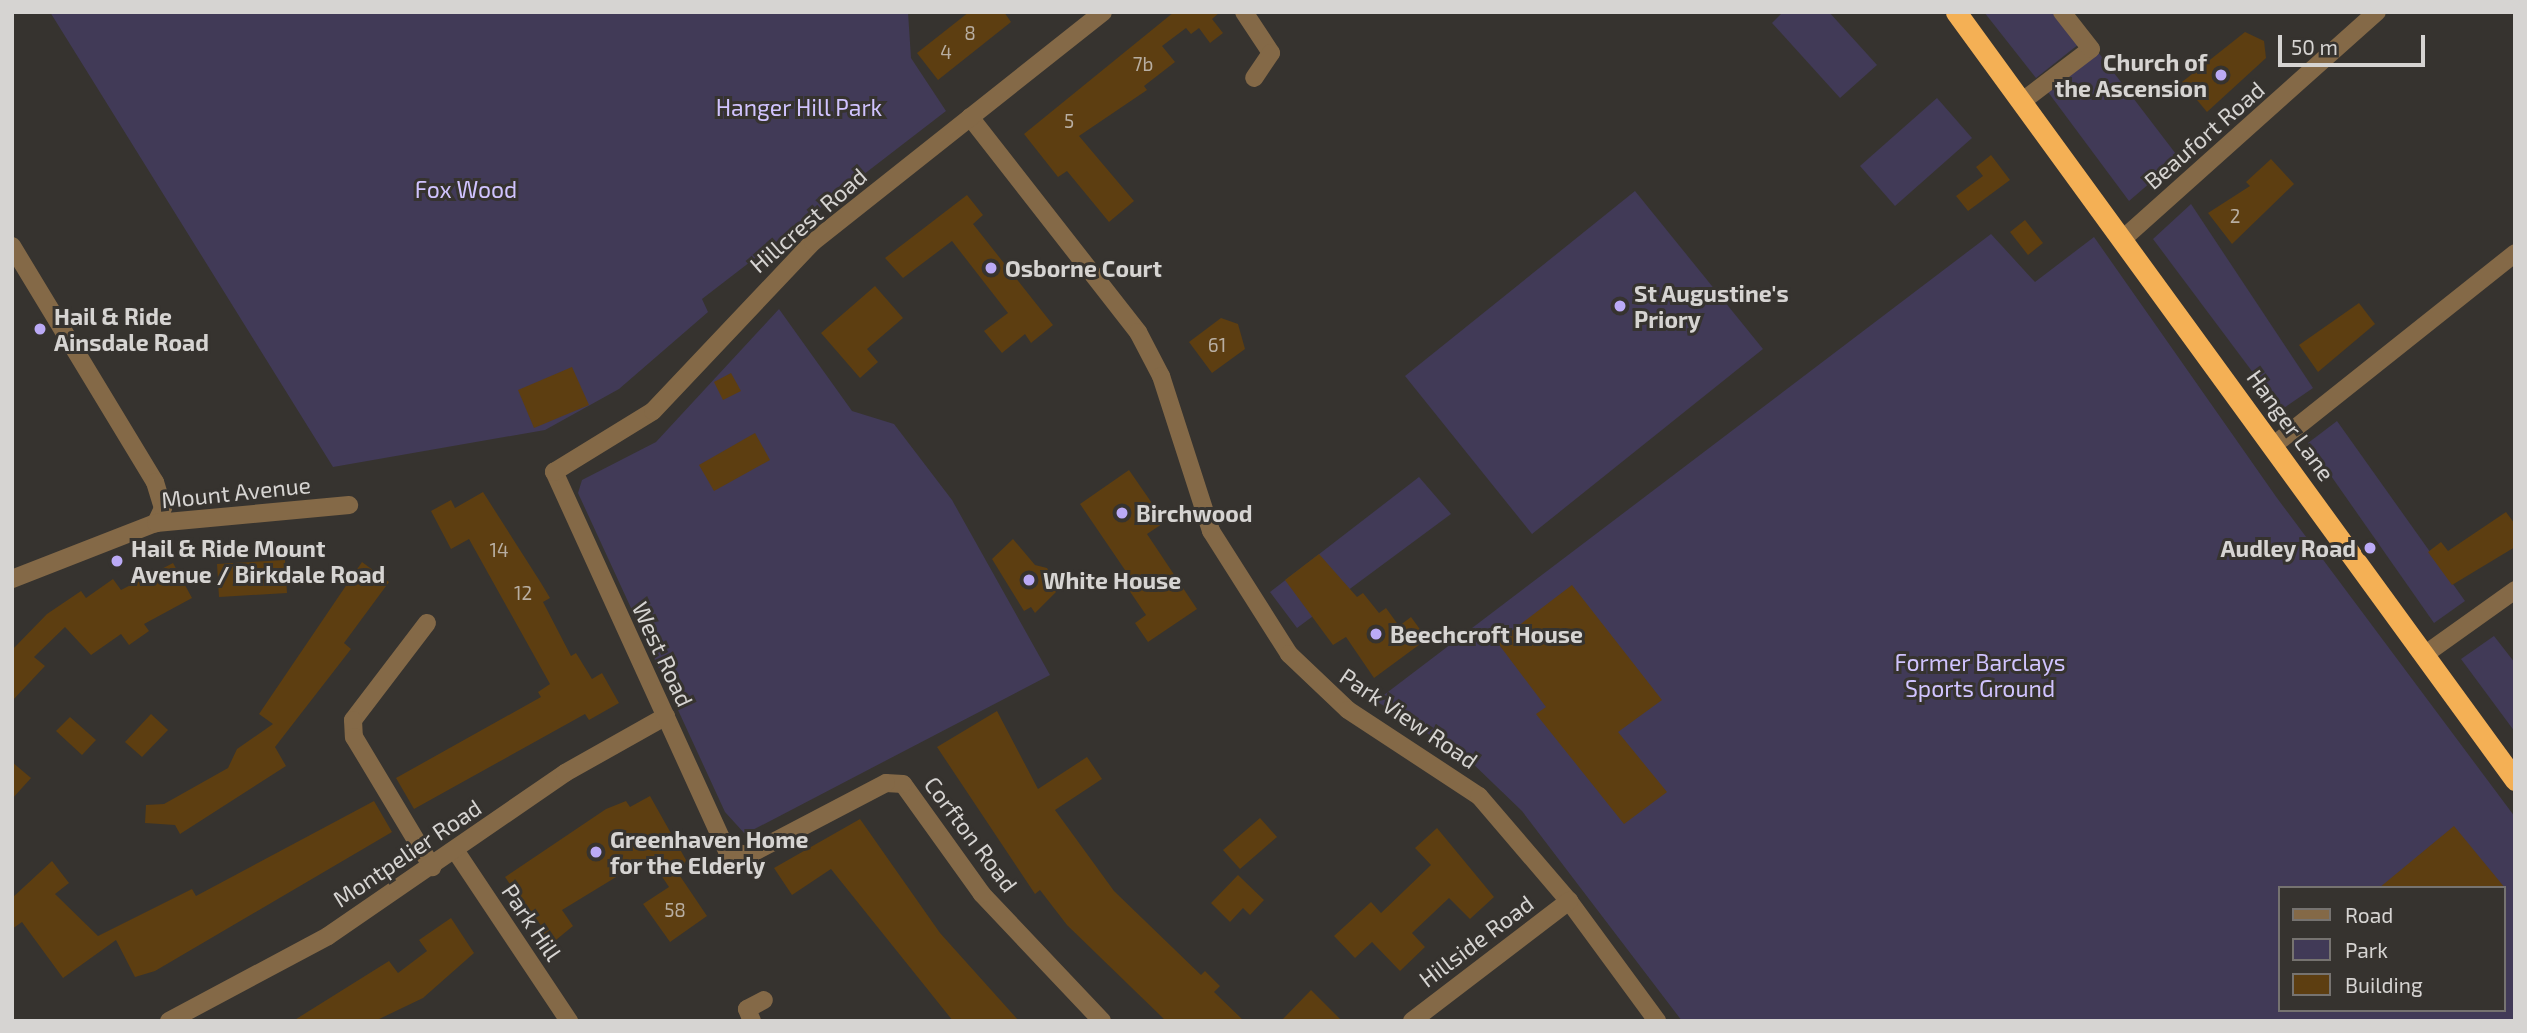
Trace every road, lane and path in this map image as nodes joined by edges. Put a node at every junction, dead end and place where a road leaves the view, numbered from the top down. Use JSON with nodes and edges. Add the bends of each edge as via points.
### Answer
{"nodes":[{"id":1,"x":1103,"y":12,"type":"edge"},
{"id":2,"x":1244,"y":12,"type":"edge"},
{"id":3,"x":1956,"y":12,"type":"edge"},
{"id":4,"x":2062,"y":12,"type":"edge"},
{"id":5,"x":2377,"y":12,"type":"edge"},
{"id":6,"x":1254,"y":78,"type":"dead end"},
{"id":7,"x":2024,"y":100,"type":"junction"},
{"id":8,"x":970,"y":117,"type":"junction"},
{"id":9,"x":2125,"y":237,"type":"junction"},
{"id":10,"x":12,"y":246,"type":"edge"},
{"id":11,"x":2515,"y":253,"type":"edge"},
{"id":12,"x":2274,"y":445,"type":"junction"},
{"id":13,"x":554,"y":472,"type":"joint"},
{"id":14,"x":349,"y":505,"type":"dead end"},
{"id":15,"x":156,"y":523,"type":"junction"},
{"id":16,"x":12,"y":579,"type":"edge"},
{"id":17,"x":2515,"y":590,"type":"edge"},
{"id":18,"x":427,"y":623,"type":"dead end"},
{"id":19,"x":2424,"y":655,"type":"junction"},
{"id":20,"x":666,"y":716,"type":"junction"},
{"id":21,"x":2515,"y":780,"type":"edge"},
{"id":22,"x":455,"y":850,"type":"junction"},
{"id":23,"x":732,"y":856,"type":"joint"},
{"id":24,"x":432,"y":867,"type":"junction"},
{"id":25,"x":1569,"y":901,"type":"junction"},
{"id":26,"x":764,"y":1000,"type":"dead end"},
{"id":27,"x":169,"y":1021,"type":"edge"},
{"id":28,"x":569,"y":1021,"type":"edge"},
{"id":29,"x":752,"y":1021,"type":"edge"},
{"id":30,"x":1102,"y":1021,"type":"edge"},
{"id":31,"x":1412,"y":1021,"type":"edge"},
{"id":32,"x":1657,"y":1021,"type":"edge"}],
"edges":[{"from":1,"to":8,"type":"street","name":"Hillcrest Road"},
{"from":2,"to":6,"type":"street","via":[[1271,53]]},
{"from":3,"to":7,"type":"highway","name":"Hanger Lane"},
{"from":4,"to":7,"type":"street","via":[[2091,49]]},
{"from":5,"to":9,"type":"street","name":"Beaufort Road"},
{"from":7,"to":9,"type":"highway","name":"Hanger Lane"},
{"from":8,"to":13,"type":"street","name":"Hillcrest Road","via":[[813,243],[653,411]]},
{"from":8,"to":25,"type":"street","name":"Park View Road","via":[[1138,332],[1161,376],[1211,531],[1289,654],[1348,710],[1465,784]]},
{"from":9,"to":12,"type":"highway","name":"Hanger Lane"},
{"from":10,"to":15,"type":"street","via":[[155,482],[163,508]]},
{"from":11,"to":12,"type":"street"},
{"from":12,"to":19,"type":"highway","name":"Hanger Lane"},
{"from":13,"to":20,"type":"street","name":"West Road"},
{"from":14,"to":15,"type":"street","name":"Mount Avenue"},
{"from":15,"to":16,"type":"street","name":"Mount Avenue"},
{"from":17,"to":19,"type":"street"},
{"from":18,"to":24,"type":"street","via":[[353,720],[354,737]]},
{"from":19,"to":21,"type":"highway","name":"Hanger Lane"},
{"from":20,"to":22,"type":"street","name":"Montpelier Road","via":[[565,773]]},
{"from":20,"to":23,"type":"street","name":"West Road"},
{"from":22,"to":24,"type":"street","name":"Montpelier Road"},
{"from":22,"to":28,"type":"street","name":"Park Hill"},
{"from":23,"to":30,"type":"street","name":"Corfton Road","via":[[748,855],[886,783],[903,784],[982,894]]},
{"from":24,"to":27,"type":"street","name":"Montpelier Road","via":[[287,961]]},
{"from":25,"to":31,"type":"street","name":"Hillside Road"},
{"from":25,"to":32,"type":"street","name":"Park View Road"},
{"from":26,"to":29,"type":"street","via":[[747,1009]]}]}
